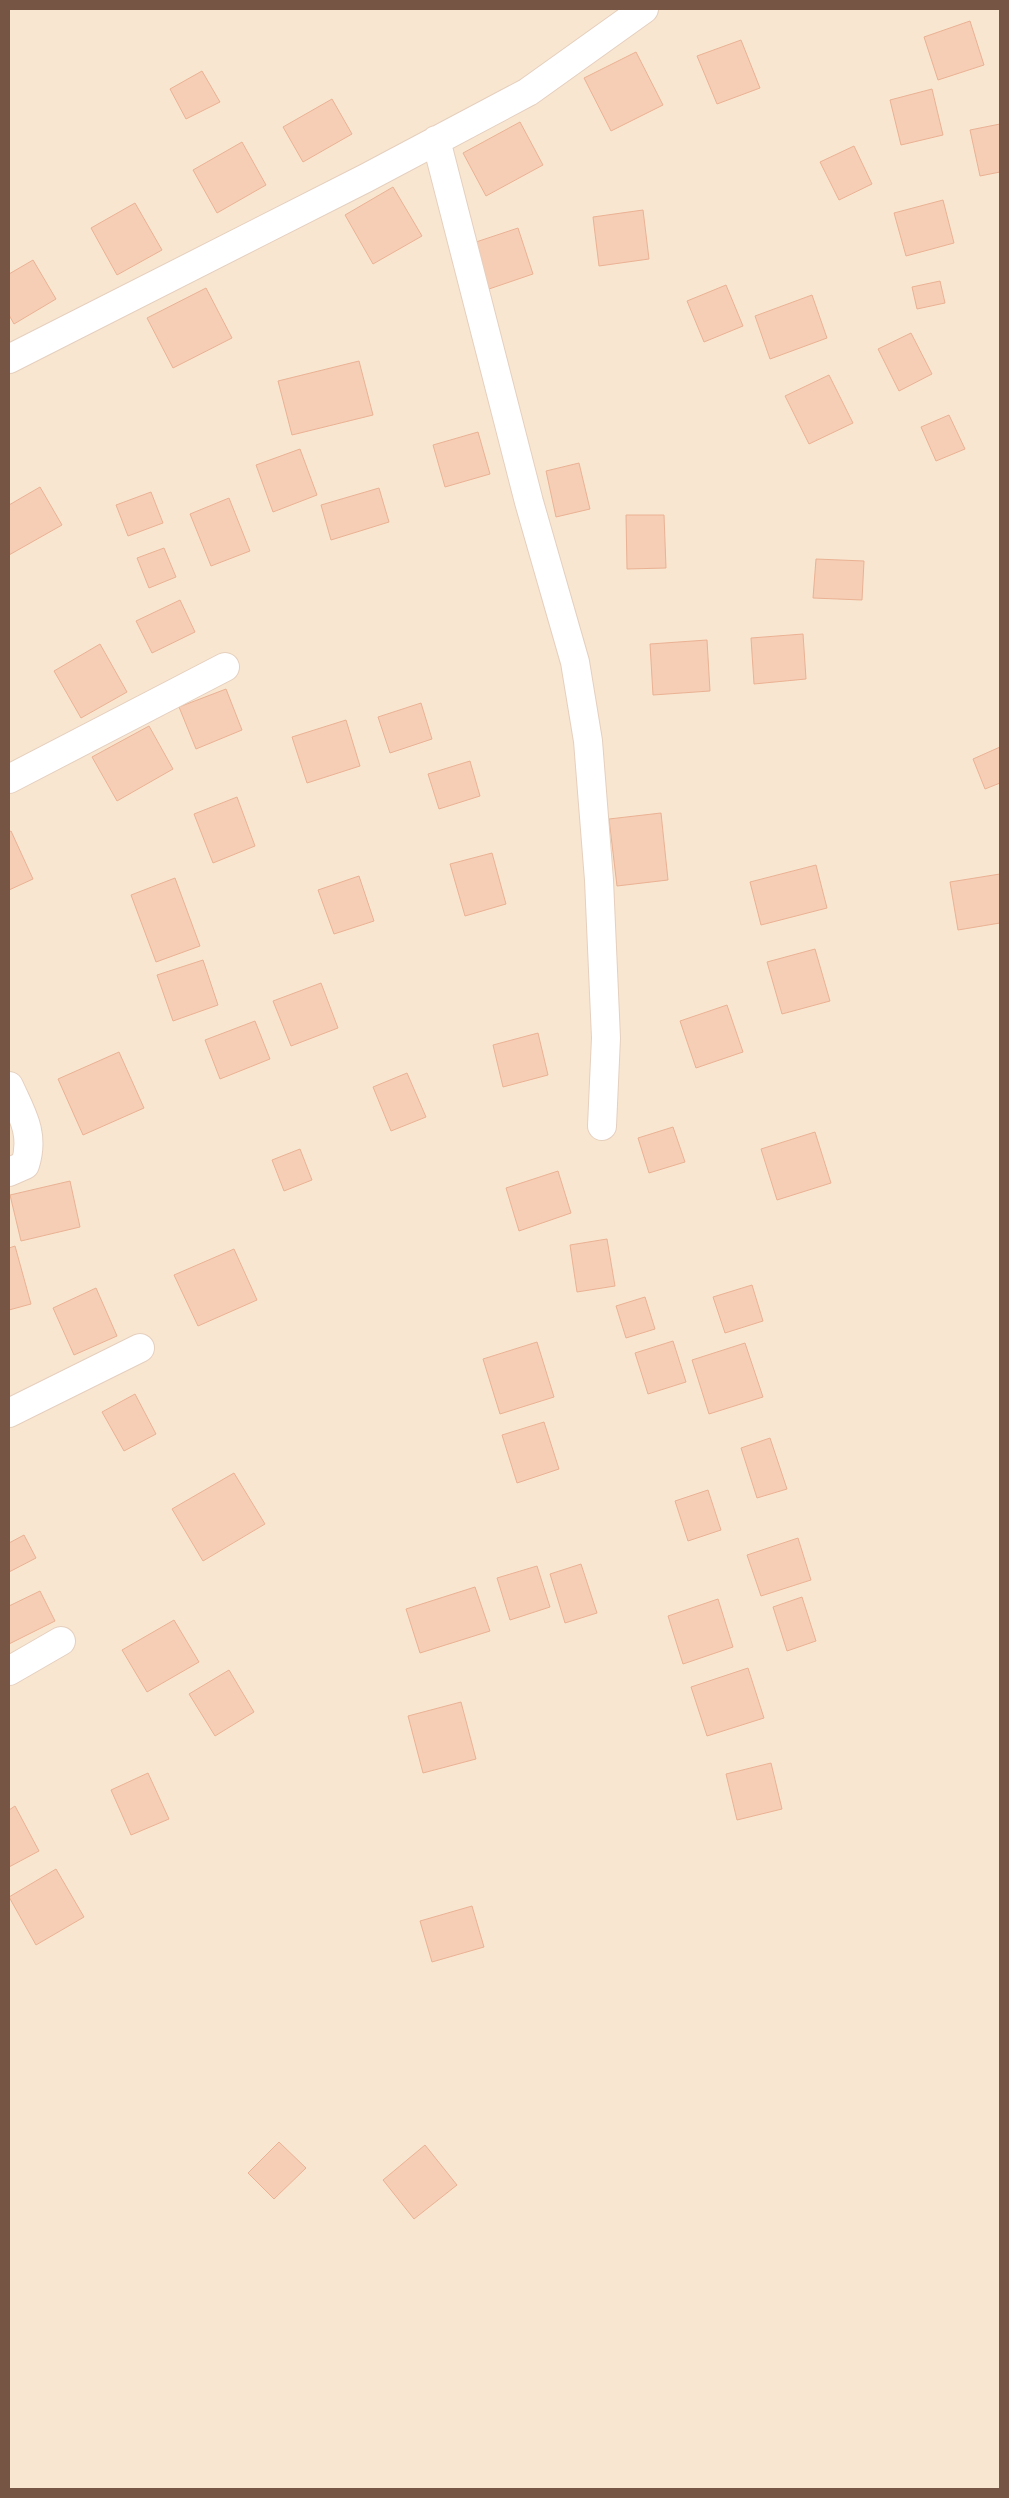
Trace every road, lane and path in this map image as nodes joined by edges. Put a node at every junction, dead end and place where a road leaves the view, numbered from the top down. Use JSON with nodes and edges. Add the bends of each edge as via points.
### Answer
{"nodes":[{"id":1,"x":644,"y":9,"type":"edge"},
{"id":2,"x":436,"y":140,"type":"junction"},
{"id":3,"x":9,"y":359,"type":"edge"},
{"id":4,"x":225,"y":667,"type":"dead end"},
{"id":5,"x":9,"y":779,"type":"edge"},
{"id":6,"x":9,"y":1086,"type":"edge"},
{"id":7,"x":602,"y":1126,"type":"dead end"},
{"id":8,"x":9,"y":1172,"type":"edge"},
{"id":9,"x":140,"y":1348,"type":"dead end"},
{"id":10,"x":9,"y":1413,"type":"edge"},
{"id":11,"x":61,"y":1641,"type":"dead end"},
{"id":12,"x":9,"y":1671,"type":"edge"}],
"edges":[{"from":1,"to":2,"type":"street","via":[[528,92]]},
{"from":2,"to":3,"type":"street"},
{"from":2,"to":7,"type":"street","via":[[529,502],[575,662],[588,741],[599,880],[606,1038]]},
{"from":4,"to":5,"type":"street"},
{"from":6,"to":8,"type":"street","via":[[25,1120],[31,1148],[25,1165]]},
{"from":9,"to":10,"type":"street"},
{"from":11,"to":12,"type":"street"}]}
